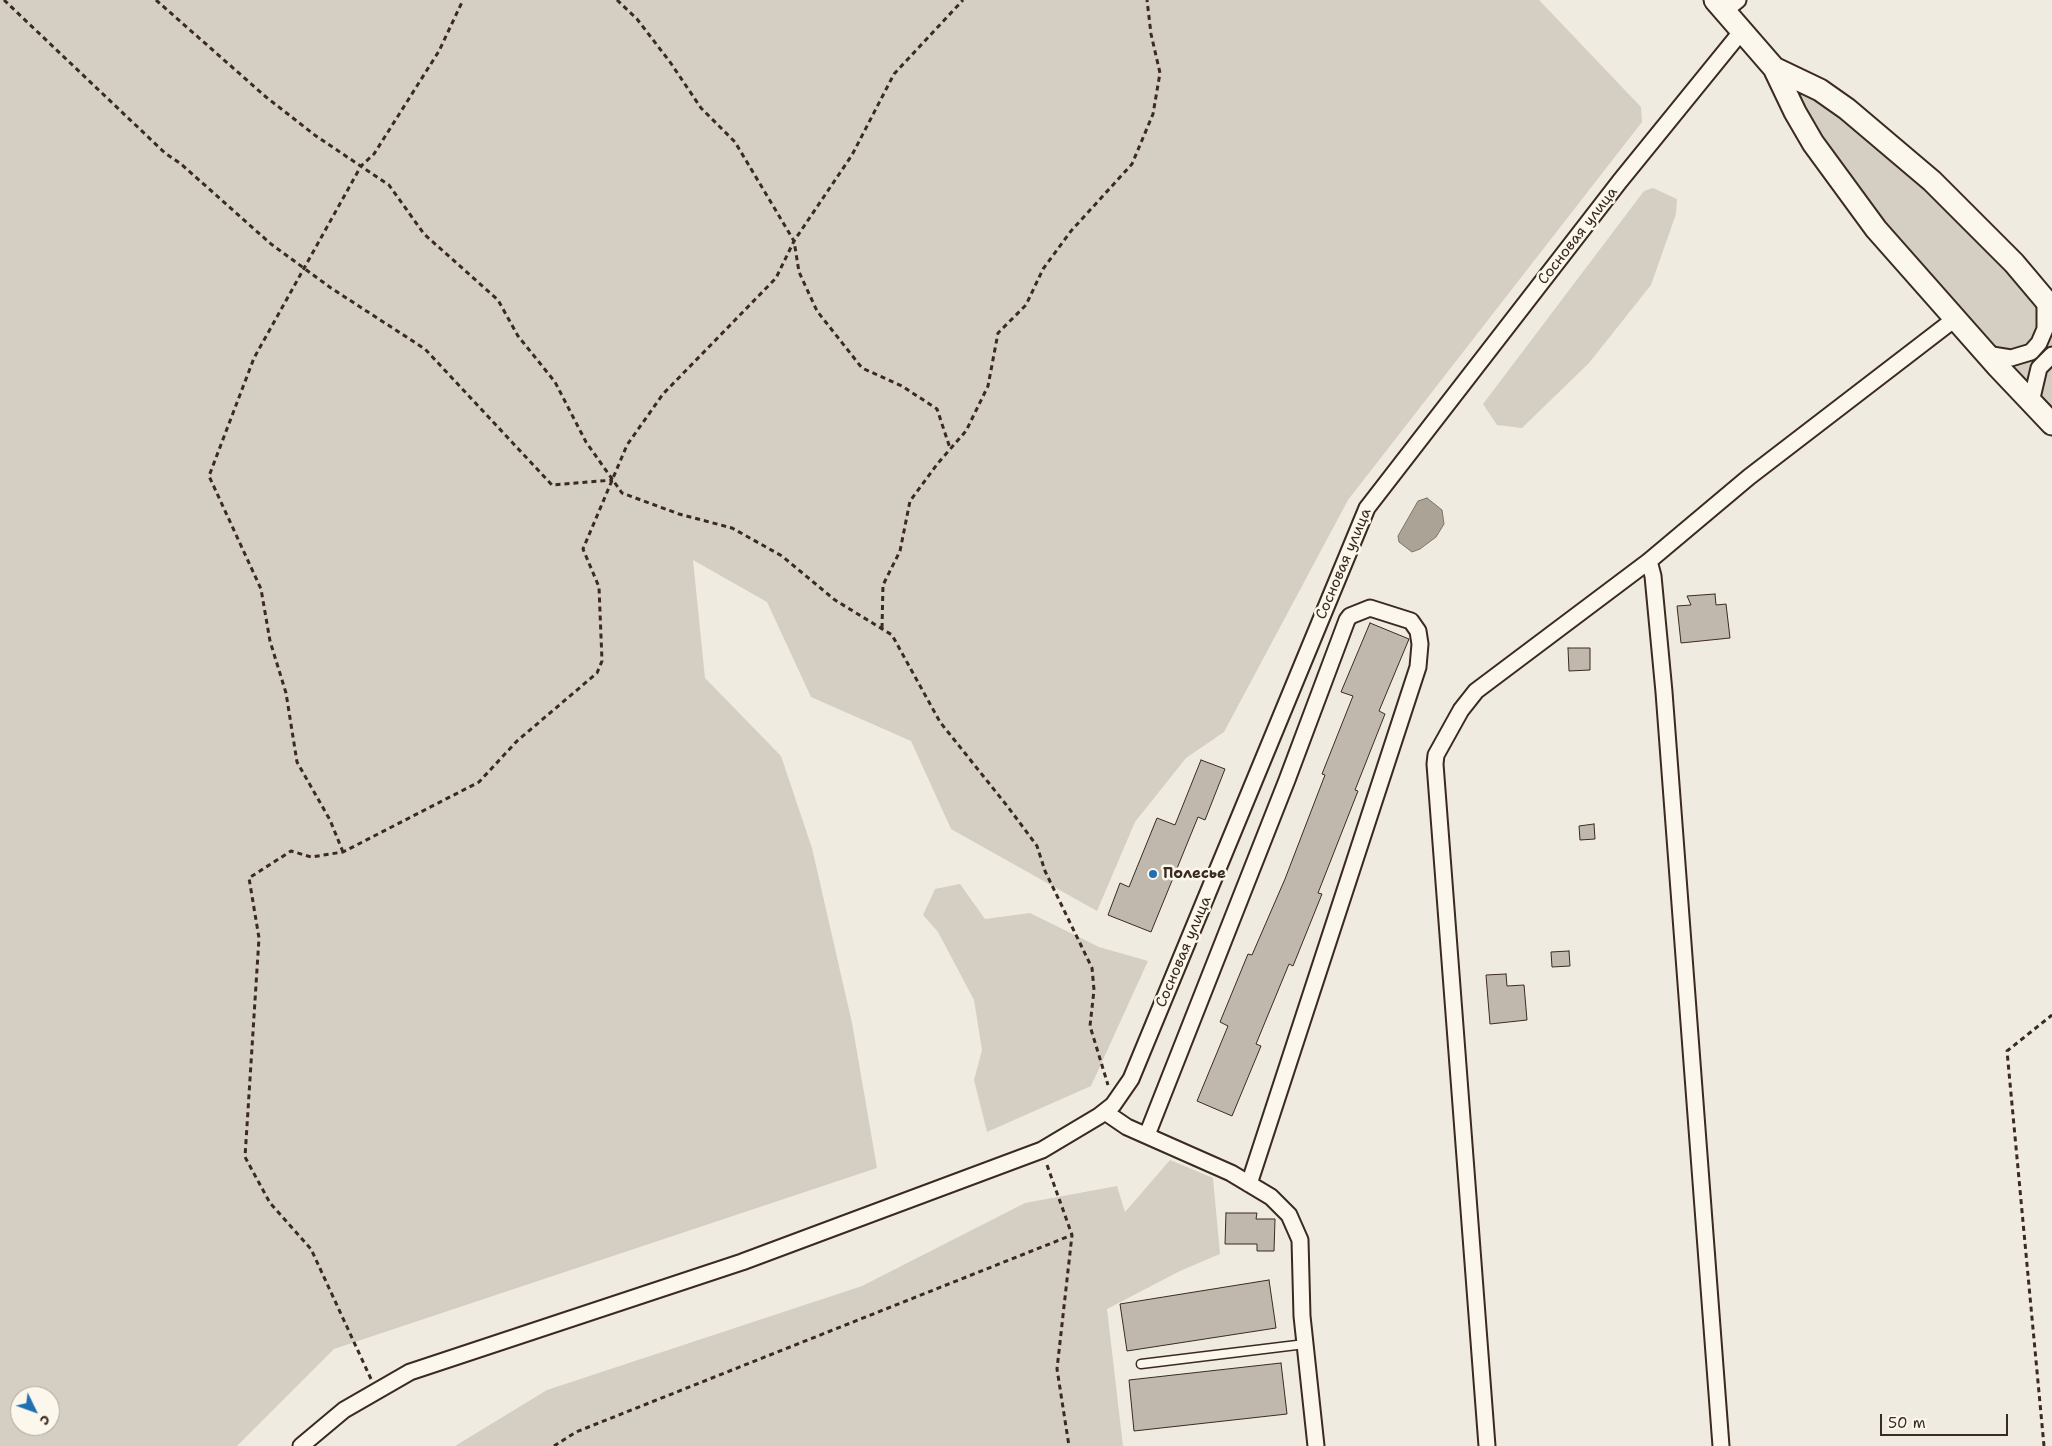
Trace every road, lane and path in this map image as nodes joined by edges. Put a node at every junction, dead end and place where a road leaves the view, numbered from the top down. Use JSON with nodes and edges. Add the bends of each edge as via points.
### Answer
{"nodes":[{"id":1,"x":4,"y":0,"type":"edge"},
{"id":2,"x":156,"y":0,"type":"edge"},
{"id":3,"x":462,"y":0,"type":"edge"},
{"id":4,"x":617,"y":0,"type":"edge"},
{"id":5,"x":963,"y":0,"type":"edge"},
{"id":6,"x":1147,"y":0,"type":"edge"},
{"id":7,"x":1726,"y":4,"type":"edge"},
{"id":8,"x":1741,"y":32,"type":"junction"},
{"id":9,"x":1774,"y":68,"type":"junction"},
{"id":10,"x":361,"y":166,"type":"junction"},
{"id":11,"x":794,"y":241,"type":"junction"},
{"id":12,"x":304,"y":268,"type":"junction"},
{"id":13,"x":2048,"y":304,"type":"edge"},
{"id":14,"x":1956,"y":318,"type":"junction"},
{"id":15,"x":1986,"y":354,"type":"junction"},
{"id":16,"x":2052,"y":355,"type":"edge"},
{"id":17,"x":2031,"y":402,"type":"junction"},
{"id":18,"x":2052,"y":424,"type":"edge"},
{"id":19,"x":951,"y":449,"type":"junction"},
{"id":20,"x":613,"y":480,"type":"junction"},
{"id":21,"x":1649,"y":561,"type":"junction"},
{"id":22,"x":882,"y":629,"type":"junction"},
{"id":23,"x":343,"y":852,"type":"junction"},
{"id":24,"x":2052,"y":1015,"type":"edge"},
{"id":25,"x":1106,"y":1111,"type":"junction"},
{"id":26,"x":1147,"y":1135,"type":"junction"},
{"id":27,"x":1042,"y":1150,"type":"junction"},
{"id":28,"x":1249,"y":1184,"type":"junction"},
{"id":29,"x":1072,"y":1235,"type":"junction"},
{"id":30,"x":1304,"y":1344,"type":"junction"},
{"id":31,"x":1141,"y":1364,"type":"dead end"},
{"id":32,"x":376,"y":1390,"type":"junction"},
{"id":33,"x":301,"y":1446,"type":"edge"},
{"id":34,"x":554,"y":1446,"type":"edge"},
{"id":35,"x":1069,"y":1446,"type":"edge"},
{"id":36,"x":1316,"y":1446,"type":"edge"},
{"id":37,"x":1487,"y":1446,"type":"edge"},
{"id":38,"x":1721,"y":1446,"type":"edge"},
{"id":39,"x":2044,"y":1446,"type":"edge"}],
"edges":[{"from":1,"to":12,"type":"path","via":[[165,153],[271,244]]},
{"from":2,"to":10,"type":"path","via":[[266,98]]},
{"from":3,"to":10,"type":"path","via":[[434,59],[374,154]]},
{"from":4,"to":11,"type":"path","via":[[637,19],[701,108],[735,142]]},
{"from":5,"to":11,"type":"path","via":[[894,74],[852,155]]},
{"from":6,"to":19,"type":"path","via":[[1150,34],[1160,73],[1153,114],[1132,164],[1071,231],[1043,269],[1026,305],[998,333],[988,386],[966,431]]},
{"from":7,"to":8,"type":"main road"},
{"from":8,"to":9,"type":"main road"},
{"from":8,"to":25,"type":"street","name":"Сосновая улица","via":[[1620,181],[1367,508],[1131,1079]]},
{"from":9,"to":13,"type":"main road","via":[[1820,90],[1847,109],[1932,181],[2014,263]]},
{"from":9,"to":14,"type":"main road","via":[[1800,120],[1840,180],[1876,229]]},
{"from":10,"to":12,"type":"path"},
{"from":10,"to":20,"type":"path","via":[[389,185],[424,234],[498,300],[518,336],[555,382],[586,442]]},
{"from":11,"to":19,"type":"path","via":[[799,272],[817,311],[862,368],[902,386],[937,409]]},
{"from":11,"to":20,"type":"path","via":[[776,278],[663,394],[627,445]]},
{"from":12,"to":20,"type":"path","via":[[425,349],[552,485]]},
{"from":12,"to":23,"type":"path","via":[[254,358],[209,476],[261,589],[270,641],[286,693],[297,762],[330,820]]},
{"from":13,"to":15,"type":"street","via":[[2045,329],[2031,352],[2011,358]]},
{"from":14,"to":15,"type":"main road"},
{"from":14,"to":21,"type":"street","via":[[1749,477]]},
{"from":15,"to":17,"type":"main road"},
{"from":16,"to":17,"type":"street","via":[[2039,368]]},
{"from":17,"to":18,"type":"main road"},
{"from":19,"to":22,"type":"path","via":[[910,501],[900,550],[884,584]]},
{"from":20,"to":22,"type":"path","via":[[622,494],[678,514],[732,528],[782,556],[836,600]]},
{"from":20,"to":23,"type":"path","via":[[583,549],[599,587],[602,661],[596,673],[517,741],[479,782]]},
{"from":21,"to":37,"type":"street","via":[[1476,691],[1461,710],[1436,755]]},
{"from":21,"to":38,"type":"street","via":[[1665,702]]},
{"from":22,"to":25,"type":"path","via":[[892,635],[940,722],[1037,846],[1045,871],[1092,968],[1094,990],[1090,1026]]},
{"from":23,"to":32,"type":"path","via":[[311,857],[291,851],[249,878],[259,938],[245,1157],[270,1202],[311,1249]]},
{"from":24,"to":39,"type":"path","via":[[2007,1051]]},
{"from":25,"to":26,"type":"street"},
{"from":25,"to":27,"type":"street"},
{"from":26,"to":28,"type":"street"},
{"from":26,"to":28,"type":"street","via":[[1347,620],[1370,608],[1411,622],[1418,631],[1418,667]]},
{"from":27,"to":29,"type":"path"},
{"from":27,"to":32,"type":"street","via":[[742,1262],[410,1372]]},
{"from":28,"to":30,"type":"street","via":[[1282,1206],[1290,1215],[1300,1240]]},
{"from":29,"to":34,"type":"path","via":[[576,1432]]},
{"from":29,"to":35,"type":"path","via":[[1057,1369]]},
{"from":30,"to":31,"type":"lane"},
{"from":30,"to":36,"type":"street"},
{"from":32,"to":33,"type":"street","via":[[344,1410]]}]}
